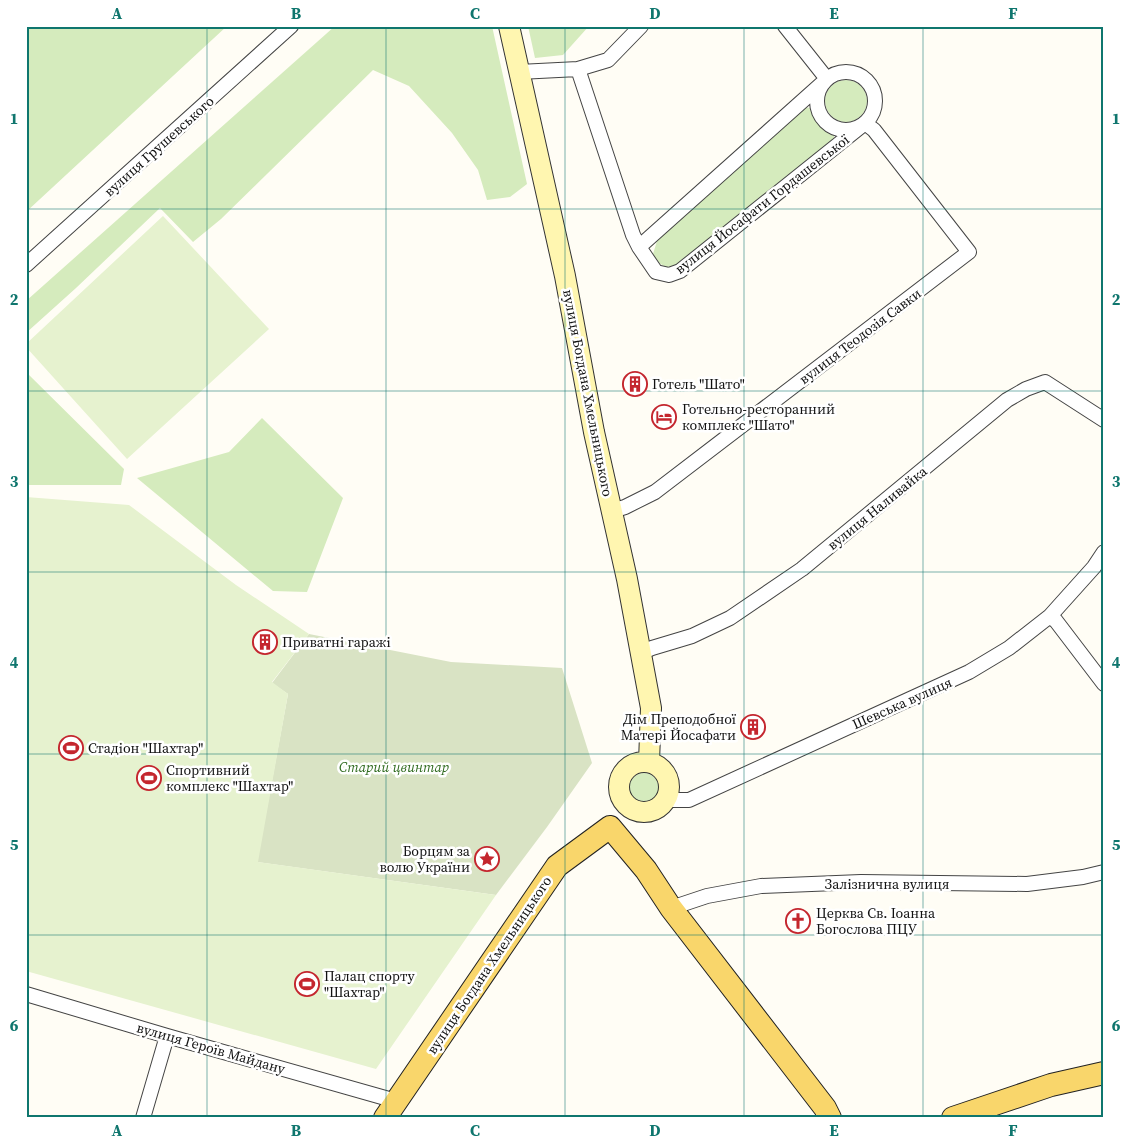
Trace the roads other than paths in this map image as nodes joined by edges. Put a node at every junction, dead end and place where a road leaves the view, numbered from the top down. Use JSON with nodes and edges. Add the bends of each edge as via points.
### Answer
{"nodes":[{"id":1,"x":292,"y":26,"type":"edge"},
{"id":2,"x":510,"y":26,"type":"edge"},
{"id":3,"x":641,"y":26,"type":"edge"},
{"id":4,"x":785,"y":26,"type":"edge"},
{"id":5,"x":578,"y":68,"type":"junction"},
{"id":6,"x":519,"y":72,"type":"junction"},
{"id":7,"x":827,"y":79,"type":"junction"},
{"id":8,"x":865,"y":123,"type":"junction"},
{"id":9,"x":639,"y":247,"type":"junction"},
{"id":10,"x":26,"y":265,"type":"edge"},
{"id":11,"x":1104,"y":420,"type":"edge"},
{"id":12,"x":612,"y":511,"type":"junction"},
{"id":13,"x":1104,"y":552,"type":"edge"},
{"id":14,"x":1050,"y":616,"type":"junction"},
{"id":15,"x":640,"y":653,"type":"junction"},
{"id":16,"x":1104,"y":684,"type":"edge"},
{"id":17,"x":649,"y":762,"type":"junction"},
{"id":18,"x":666,"y":800,"type":"junction"},
{"id":19,"x":625,"y":805,"type":"junction"},
{"id":20,"x":610,"y":827,"type":"junction"},
{"id":21,"x":1104,"y":872,"type":"edge"},
{"id":22,"x":671,"y":908,"type":"junction"},
{"id":23,"x":26,"y":994,"type":"edge"},
{"id":24,"x":167,"y":1036,"type":"junction"},
{"id":25,"x":1104,"y":1073,"type":"edge"},
{"id":26,"x":390,"y":1110,"type":"edge"},
{"id":27,"x":143,"y":1118,"type":"edge"},
{"id":28,"x":830,"y":1118,"type":"edge"},
{"id":29,"x":953,"y":1118,"type":"edge"}],
"edges":[{"from":1,"to":10,"type":"street","name":"вулиця Грушевського"},
{"from":2,"to":6,"type":"main road","name":"вулиця Богдана Хмельницького"},
{"from":3,"to":5,"type":"street","via":[[608,60]]},
{"from":4,"to":7,"type":"street"},
{"from":5,"to":6,"type":"street"},
{"from":5,"to":9,"type":"street","name":"вулиця Йосафати Гордашевської"},
{"from":6,"to":12,"type":"main road","name":"вулиця Богдана Хмельницького","via":[[565,276]]},
{"from":7,"to":8,"type":"street","name":"вулиця Йосафати Гордашевської","via":[[817,99],[818,110],[824,120],[844,130]]},
{"from":7,"to":8,"type":"street","name":"вулиця Йосафати Гордашевської","via":[[842,72],[851,72],[866,80],[875,96],[875,106]]},
{"from":7,"to":9,"type":"street","name":"вулиця Йосафати Гордашевської"},
{"from":8,"to":9,"type":"street","name":"вулиця Йосафати Гордашевської","via":[[680,270],[669,276],[656,272]]},
{"from":8,"to":12,"type":"street","name":"вулиця Теодозія Савки","via":[[874,130],[969,252],[655,492]]},
{"from":11,"to":15,"type":"street","name":"вулиця Наливайка","via":[[1045,382],[1026,389],[1007,400],[802,569],[730,618],[692,636]]},
{"from":12,"to":15,"type":"main road","name":"вулиця Богдана Хмельницького"},
{"from":13,"to":14,"type":"street","name":"Шевська вулиця"},
{"from":14,"to":16,"type":"street"},
{"from":14,"to":18,"type":"street","name":"Шевська вулиця","via":[[1009,648],[969,672],[689,800]]},
{"from":15,"to":17,"type":"main road","name":"вулиця Богдана Хмельницького","via":[[651,708]]},
{"from":17,"to":18,"type":"main road","via":[[667,777]]},
{"from":17,"to":19,"type":"main road","via":[[633,764],[621,775],[618,791]]},
{"from":18,"to":19,"type":"main road","via":[[662,806],[647,813],[639,813]]},
{"from":19,"to":20,"type":"main road"},
{"from":20,"to":22,"type":"main road","via":[[646,870]]},
{"from":20,"to":26,"type":"main road","name":"вулиця Богдана Хмельницького","via":[[557,866]]},
{"from":21,"to":22,"type":"street","name":"Залізнична вулиця","via":[[1027,884],[861,882],[761,886],[707,896]]},
{"from":22,"to":28,"type":"main road"},
{"from":23,"to":24,"type":"street","name":"вулиця Героїв Майдану"},
{"from":24,"to":26,"type":"street","name":"вулиця Героїв Майдану"},
{"from":24,"to":27,"type":"street"},
{"from":25,"to":29,"type":"main road","via":[[1051,1085]]}]}
